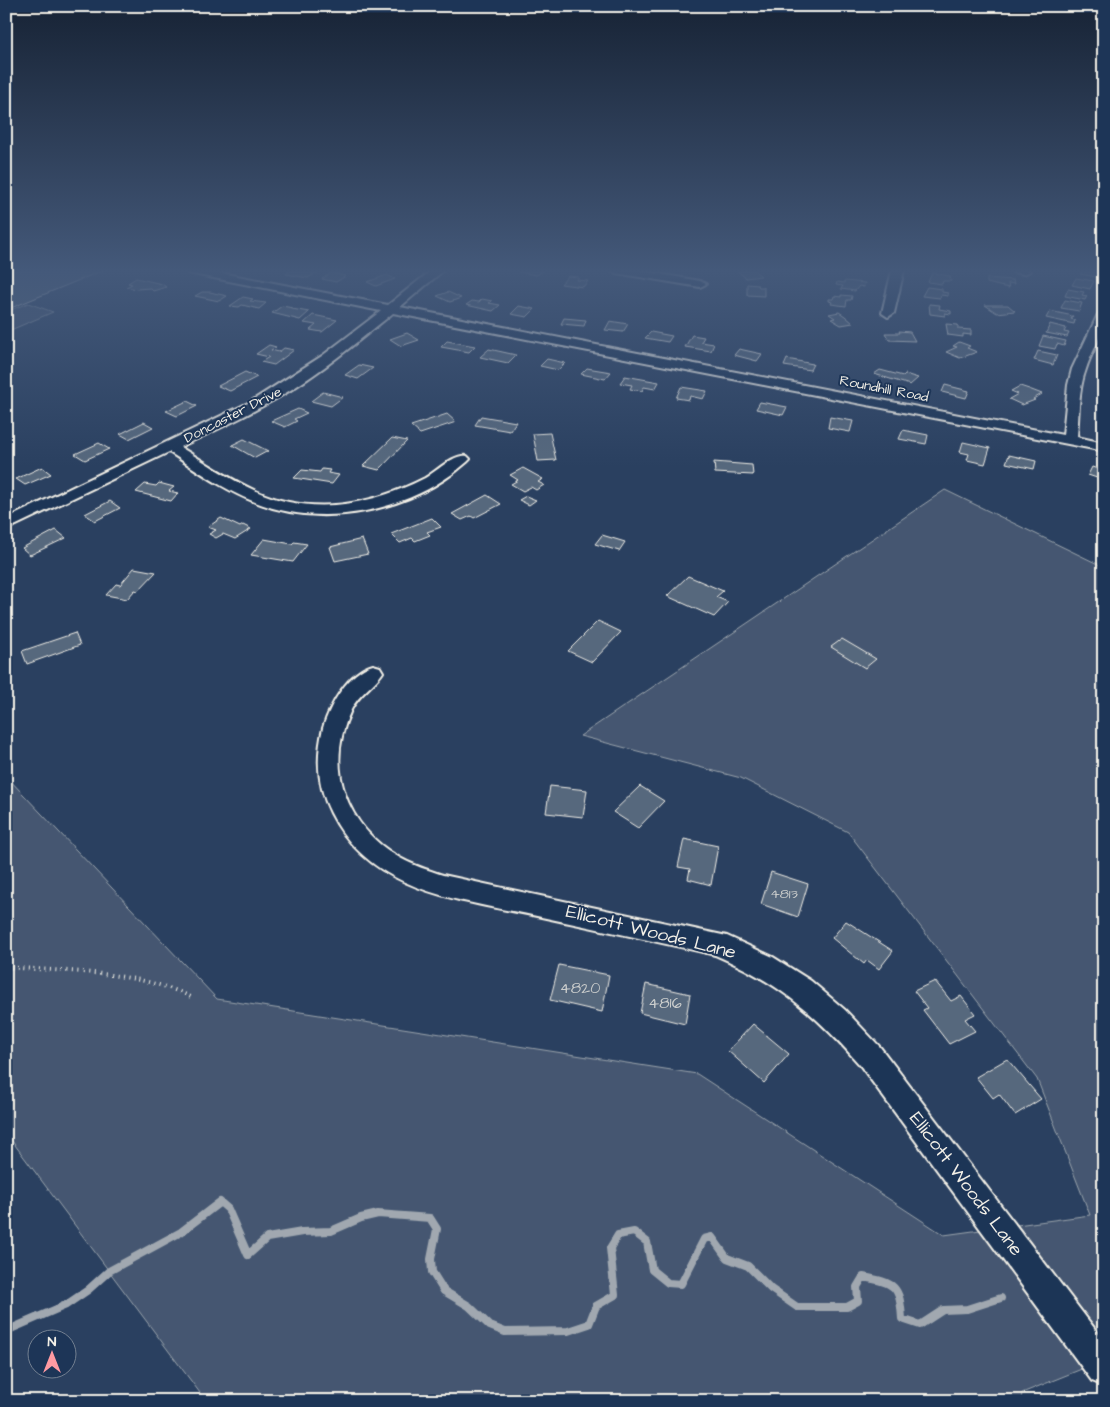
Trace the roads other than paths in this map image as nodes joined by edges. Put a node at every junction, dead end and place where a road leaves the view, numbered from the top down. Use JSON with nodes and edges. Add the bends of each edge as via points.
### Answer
{"nodes":[{"id":1,"x":356,"y":336,"type":"edge"},
{"id":2,"x":525,"y":336,"type":"edge"},
{"id":3,"x":1094,"y":336,"type":"edge"},
{"id":4,"x":1090,"y":345,"type":"junction"},
{"id":5,"x":1104,"y":348,"type":"edge"},
{"id":6,"x":1070,"y":439,"type":"junction"},
{"id":7,"x":1104,"y":446,"type":"edge"},
{"id":8,"x":171,"y":447,"type":"junction"},
{"id":9,"x":462,"y":459,"type":"dead end"},
{"id":10,"x":6,"y":525,"type":"edge"},
{"id":11,"x":374,"y":672,"type":"dead end"},
{"id":12,"x":1104,"y":1369,"type":"edge"}],
"edges":[{"from":1,"to":8,"type":"street","name":"Doncaster Drive","via":[[284,389]]},
{"from":2,"to":6,"type":"street","name":"Roundhill Road"},
{"from":3,"to":4,"type":"street"},
{"from":4,"to":5,"type":"street"},
{"from":4,"to":6,"type":"street","via":[[1074,385]]},
{"from":6,"to":7,"type":"street","name":"Roundhill Road"},
{"from":8,"to":9,"type":"street","via":[[245,492],[281,506],[305,510],[354,509],[376,504],[440,476]]},
{"from":8,"to":10,"type":"street","name":"Doncaster Drive"},
{"from":11,"to":12,"type":"street","name":"Ellicott Woods Lane","via":[[351,693],[338,713],[328,759],[329,780],[336,806],[348,827],[365,844],[387,862],[412,875],[443,885],[718,944],[782,974],[812,995],[870,1056]]}]}
